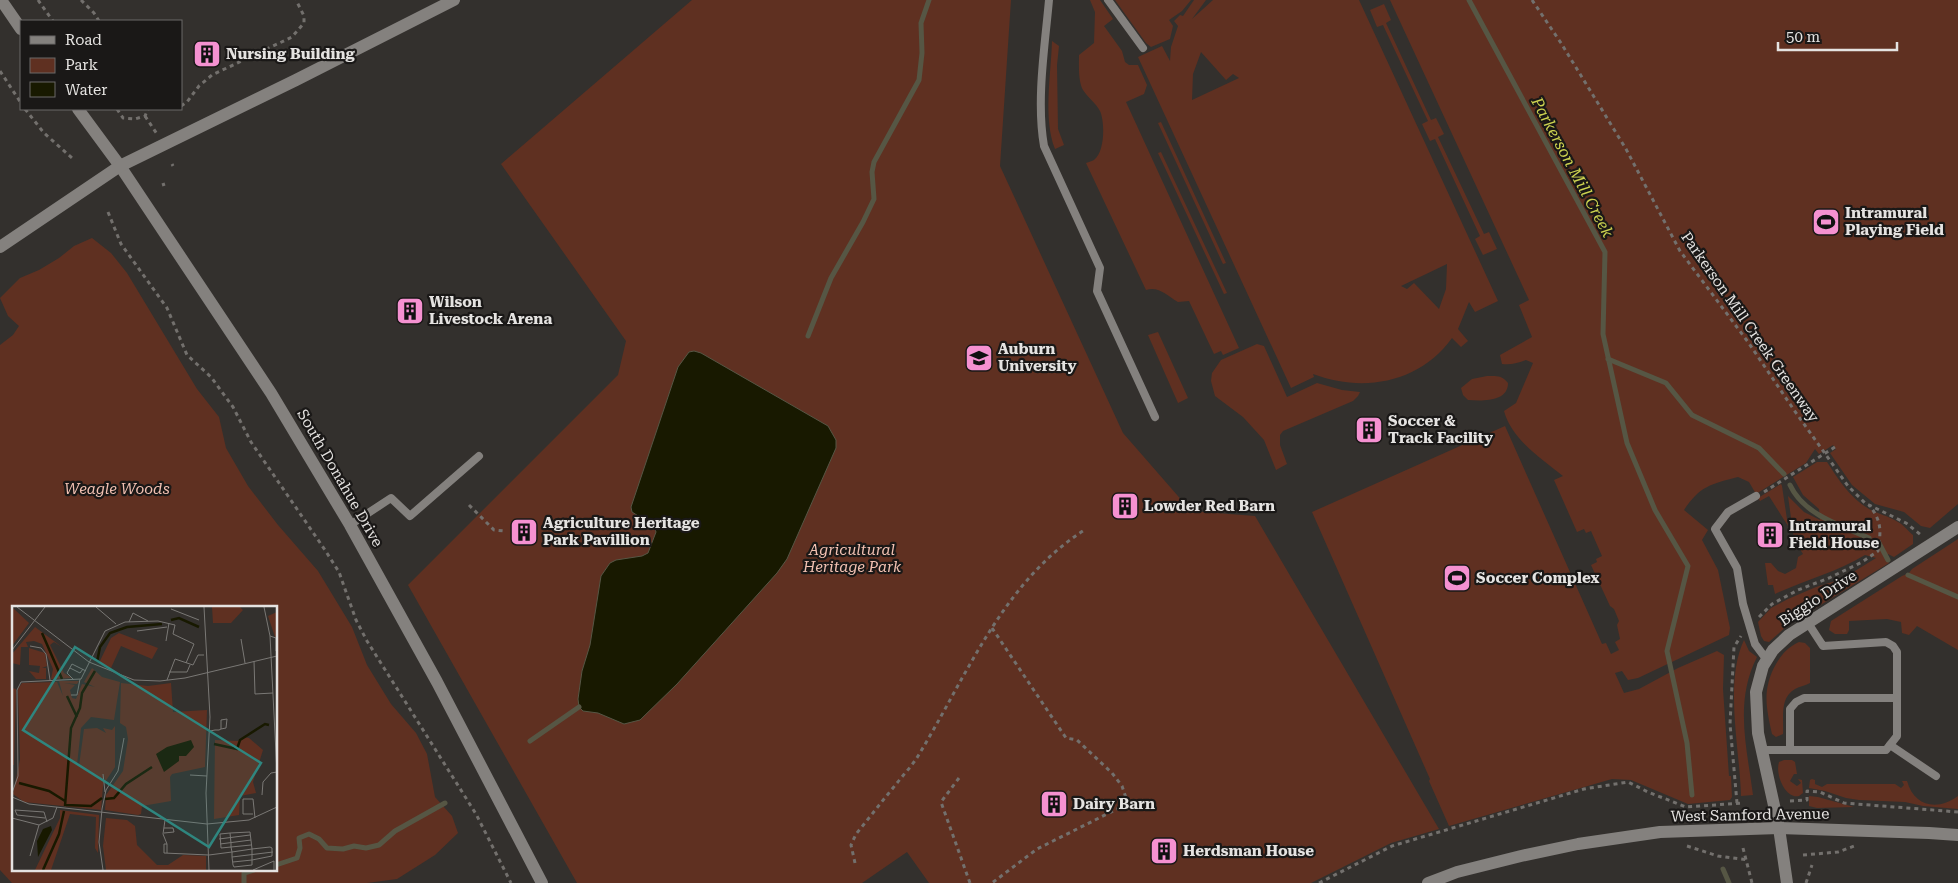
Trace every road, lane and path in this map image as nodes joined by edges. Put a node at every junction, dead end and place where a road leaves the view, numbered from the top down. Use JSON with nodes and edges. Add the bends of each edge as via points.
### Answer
{"nodes":[{"id":1,"x":1,"y":0,"type":"edge"},
{"id":2,"x":38,"y":0,"type":"edge"},
{"id":3,"x":81,"y":0,"type":"edge"},
{"id":4,"x":296,"y":0,"type":"edge"},
{"id":5,"x":454,"y":0,"type":"edge"},
{"id":6,"x":1049,"y":0,"type":"edge"},
{"id":7,"x":1108,"y":0,"type":"edge"},
{"id":8,"x":1532,"y":0,"type":"edge"},
{"id":9,"x":53,"y":20,"type":"edge"},
{"id":10,"x":98,"y":20,"type":"edge"},
{"id":11,"x":20,"y":28,"type":"edge"},
{"id":12,"x":1143,"y":48,"type":"dead end"},
{"id":13,"x":0,"y":71,"type":"edge"},
{"id":14,"x":20,"y":101,"type":"edge"},
{"id":15,"x":182,"y":105,"type":"edge"},
{"id":16,"x":26,"y":110,"type":"edge"},
{"id":17,"x":79,"y":110,"type":"edge"},
{"id":18,"x":117,"y":110,"type":"edge"},
{"id":19,"x":148,"y":110,"type":"edge"},
{"id":20,"x":145,"y":116,"type":"junction"},
{"id":21,"x":158,"y":134,"type":"dead end"},
{"id":22,"x":72,"y":158,"type":"dead end"},
{"id":23,"x":120,"y":166,"type":"junction"},
{"id":24,"x":108,"y":212,"type":"dead end"},
{"id":25,"x":0,"y":247,"type":"edge"},
{"id":26,"x":1155,"y":417,"type":"dead end"},
{"id":27,"x":1835,"y":447,"type":"dead end"},
{"id":28,"x":1825,"y":453,"type":"junction"},
{"id":29,"x":479,"y":456,"type":"dead end"},
{"id":30,"x":1756,"y":496,"type":"joint"},
{"id":31,"x":1869,"y":504,"type":"junction"},
{"id":32,"x":469,"y":505,"type":"dead end"},
{"id":33,"x":350,"y":525,"type":"junction"},
{"id":34,"x":1958,"y":527,"type":"edge"},
{"id":35,"x":1086,"y":529,"type":"dead end"},
{"id":36,"x":504,"y":531,"type":"dead end"},
{"id":37,"x":1932,"y":544,"type":"junction"},
{"id":38,"x":1758,"y":617,"type":"dead end"},
{"id":39,"x":1808,"y":623,"type":"junction"},
{"id":40,"x":992,"y":628,"type":"junction"},
{"id":41,"x":1741,"y":636,"type":"dead end"},
{"id":42,"x":1767,"y":660,"type":"junction"},
{"id":43,"x":1897,"y":698,"type":"junction"},
{"id":44,"x":1890,"y":745,"type":"junction"},
{"id":45,"x":1762,"y":750,"type":"junction"},
{"id":46,"x":1790,"y":750,"type":"junction"},
{"id":47,"x":1936,"y":776,"type":"dead end"},
{"id":48,"x":959,"y":778,"type":"dead end"},
{"id":49,"x":1790,"y":801,"type":"dead end"},
{"id":50,"x":1737,"y":803,"type":"junction"},
{"id":51,"x":1743,"y":803,"type":"dead end"},
{"id":52,"x":1958,"y":812,"type":"edge"},
{"id":53,"x":1778,"y":828,"type":"junction"},
{"id":54,"x":1958,"y":835,"type":"edge"},
{"id":55,"x":1863,"y":843,"type":"dead end"},
{"id":56,"x":1685,"y":844,"type":"dead end"},
{"id":57,"x":1743,"y":848,"type":"dead end"},
{"id":58,"x":1802,"y":855,"type":"dead end"},
{"id":59,"x":1747,"y":860,"type":"junction"},
{"id":60,"x":854,"y":863,"type":"dead end"},
{"id":61,"x":1812,"y":865,"type":"dead end"},
{"id":62,"x":540,"y":882,"type":"edge"},
{"id":63,"x":511,"y":883,"type":"edge"},
{"id":64,"x":970,"y":883,"type":"edge"},
{"id":65,"x":992,"y":883,"type":"edge"},
{"id":66,"x":1319,"y":883,"type":"edge"},
{"id":67,"x":1428,"y":883,"type":"edge"},
{"id":68,"x":1752,"y":883,"type":"edge"},
{"id":69,"x":1788,"y":883,"type":"edge"},
{"id":70,"x":1806,"y":883,"type":"edge"}],
"edges":[{"from":1,"to":11,"type":"street"},
{"from":2,"to":9,"type":"path"},
{"from":3,"to":10,"type":"path"},
{"from":4,"to":15,"type":"path","via":[[304,23],[292,37],[212,75]]},
{"from":5,"to":23,"type":"street"},
{"from":6,"to":26,"type":"lane","via":[[1041,130],[1044,146],[1100,268],[1097,291]]},
{"from":7,"to":12,"type":"lane"},
{"from":8,"to":28,"type":"path","name":"Parkerson Mill Creek Greenway","via":[[1626,149],[1680,251]]},
{"from":13,"to":14,"type":"path"},
{"from":16,"to":22,"type":"path"},
{"from":17,"to":23,"type":"street","name":"South Donahue Drive"},
{"from":18,"to":20,"type":"path","via":[[123,118]]},
{"from":19,"to":20,"type":"path"},
{"from":20,"to":21,"type":"path"},
{"from":23,"to":25,"type":"street"},
{"from":23,"to":33,"type":"street","name":"South Donahue Drive","via":[[271,393]]},
{"from":24,"to":63,"type":"path","via":[[121,244],[167,308],[187,355],[211,377],[233,407],[251,442],[339,572],[367,641],[476,814]]},
{"from":27,"to":28,"type":"path"},
{"from":28,"to":30,"type":"path"},
{"from":28,"to":31,"type":"path","name":"Parkerson Mill Creek Greenway","via":[[1848,486]]},
{"from":29,"to":33,"type":"lane","via":[[410,516],[391,498]]},
{"from":30,"to":42,"type":"lane","via":[[1728,512],[1715,529],[1737,568],[1755,644]]},
{"from":31,"to":37,"type":"path","name":"Parkerson Mill Creek Greenway","via":[[1906,523]]},
{"from":31,"to":38,"type":"path","name":"Parkerson Mill Creek Greenway","via":[[1878,516],[1878,551],[1862,562],[1772,604]]},
{"from":32,"to":36,"type":"path","via":[[494,530]]},
{"from":33,"to":62,"type":"street","name":"South Donahue Drive","via":[[437,682]]},
{"from":34,"to":37,"type":"street","name":"Biggio Drive"},
{"from":35,"to":40,"type":"path","via":[[1064,543],[1028,580]]},
{"from":37,"to":39,"type":"street","name":"Biggio Drive"},
{"from":39,"to":42,"type":"street","name":"Biggio Drive","via":[[1789,635]]},
{"from":39,"to":43,"type":"lane","via":[[1823,646],[1886,642],[1893,646],[1898,652]]},
{"from":40,"to":60,"type":"path","via":[[917,758],[856,834],[851,845]]},
{"from":40,"to":65,"type":"path","via":[[1066,738],[1077,740],[1112,773],[1126,798],[1119,808],[1037,848]]},
{"from":41,"to":50,"type":"path","via":[[1734,647],[1730,724]]},
{"from":42,"to":45,"type":"street","name":"Biggio Drive","via":[[1756,692]]},
{"from":43,"to":44,"type":"lane","via":[[1897,736]]},
{"from":43,"to":46,"type":"lane","via":[[1804,698],[1790,709]]},
{"from":44,"to":46,"type":"lane","via":[[1886,750]]},
{"from":44,"to":47,"type":"lane"},
{"from":45,"to":46,"type":"lane"},
{"from":45,"to":53,"type":"street","name":"Biggio Drive"},
{"from":48,"to":64,"type":"path","via":[[940,802]]},
{"from":49,"to":52,"type":"path","via":[[1806,800],[1808,791],[1820,792],[1844,803]]},
{"from":50,"to":51,"type":"path"},
{"from":50,"to":66,"type":"path","via":[[1686,807],[1628,782],[1584,789],[1392,846]]},
{"from":53,"to":54,"type":"street","name":"West Samford Avenue"},
{"from":53,"to":67,"type":"street","name":"West Samford Avenue","via":[[1660,832],[1578,844],[1457,872]]},
{"from":53,"to":69,"type":"street","name":"Biggio Drive"},
{"from":55,"to":58,"type":"path","via":[[1838,852]]},
{"from":56,"to":59,"type":"path","via":[[1718,856]]},
{"from":57,"to":59,"type":"path"},
{"from":59,"to":68,"type":"path"},
{"from":61,"to":70,"type":"path"}]}
